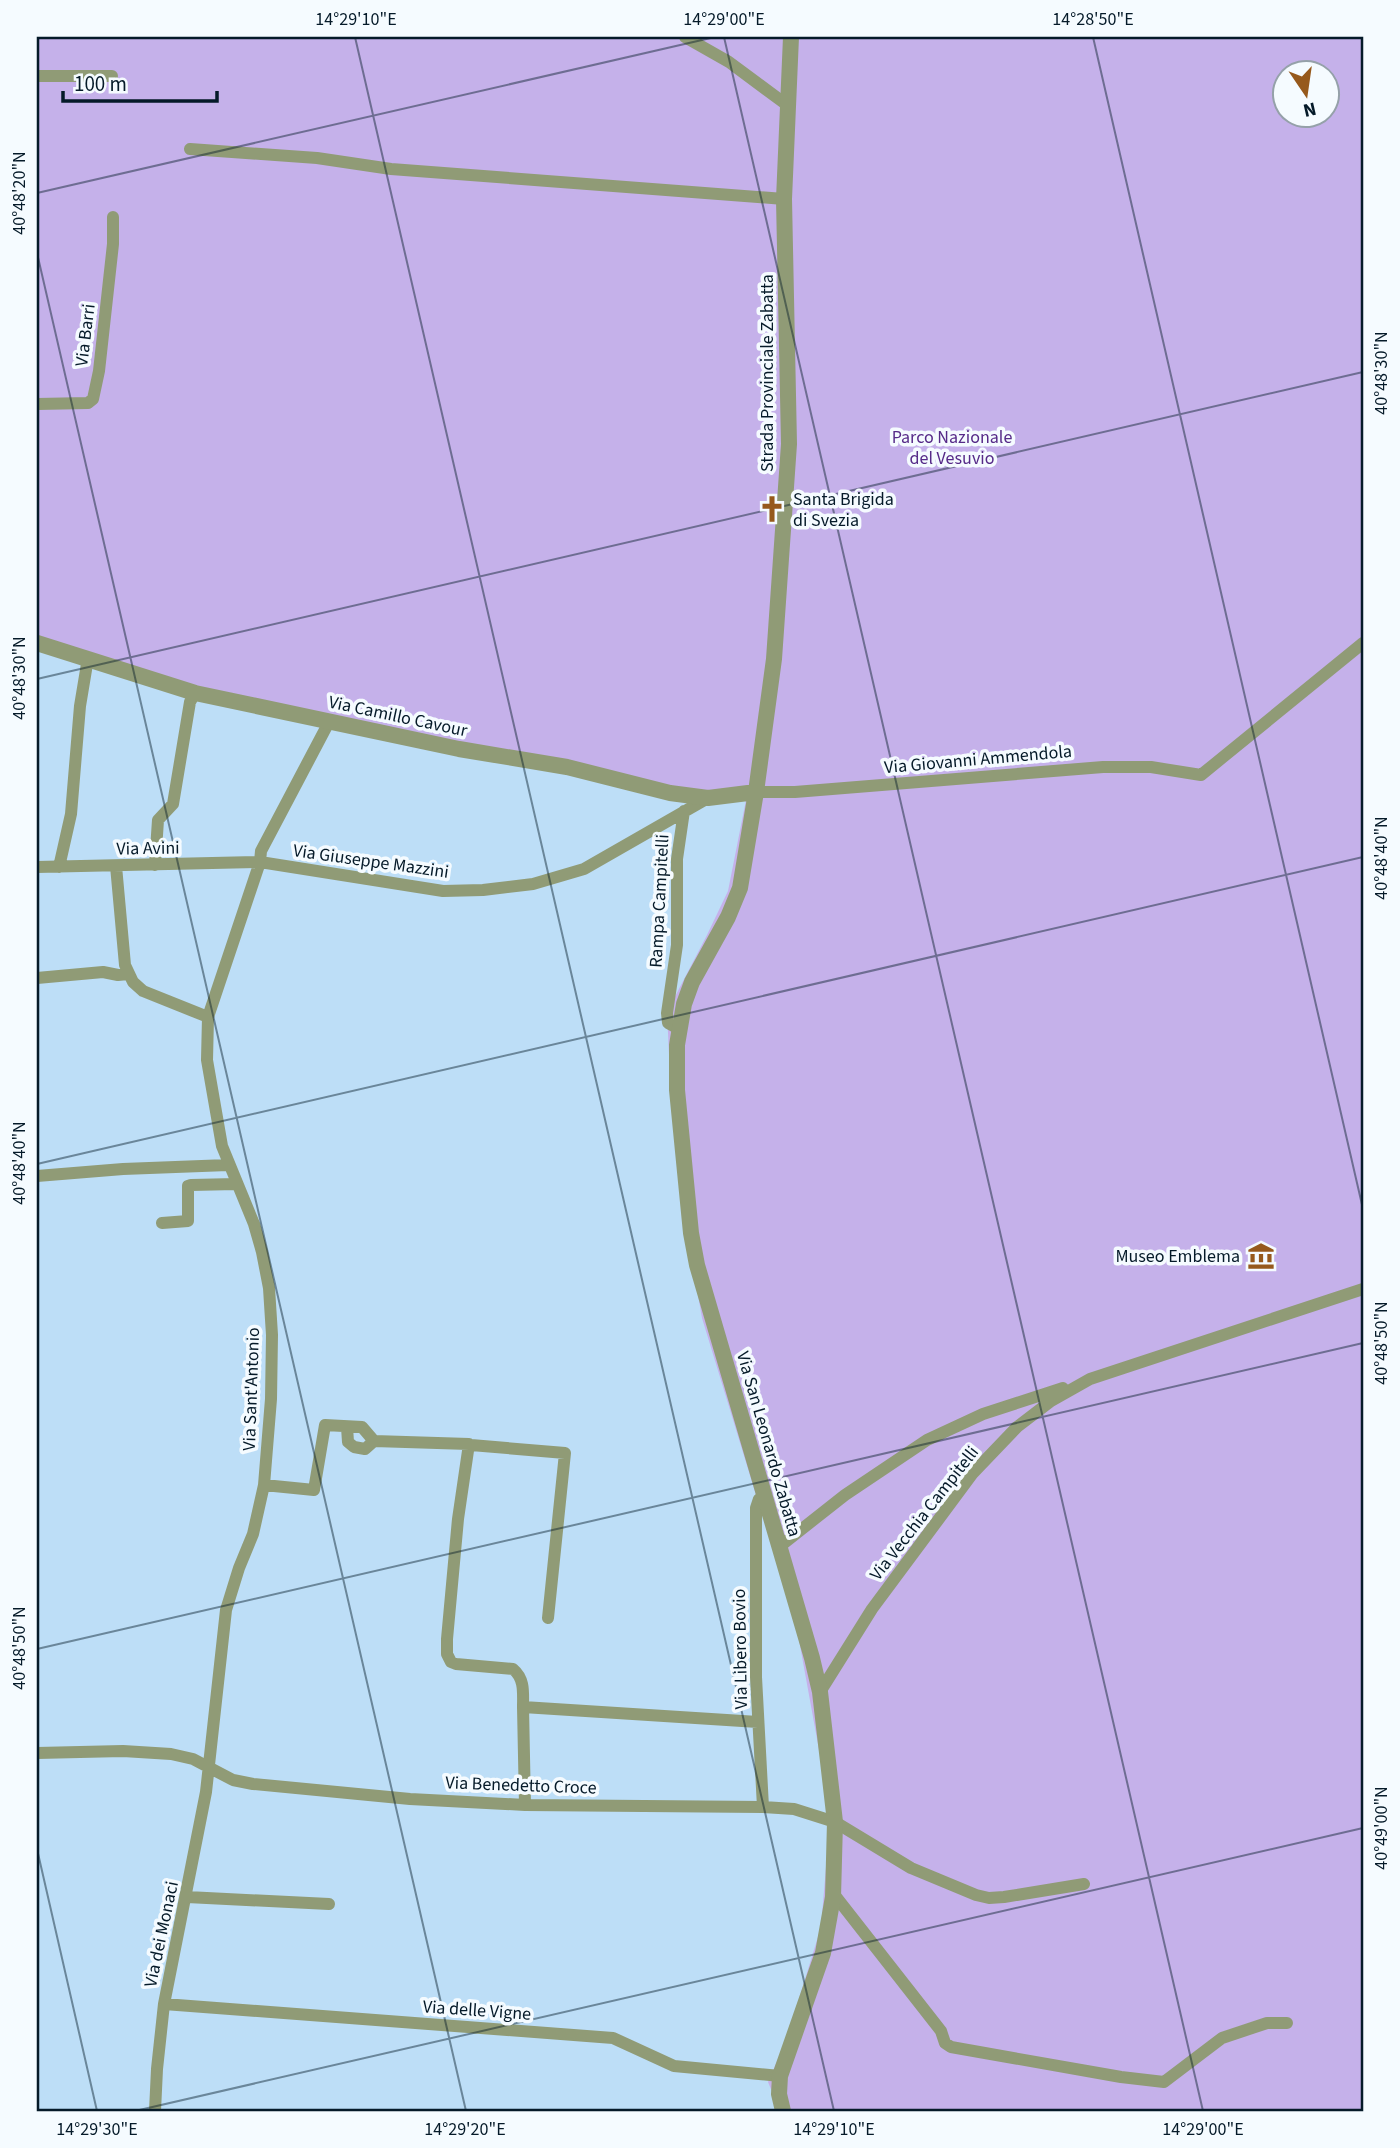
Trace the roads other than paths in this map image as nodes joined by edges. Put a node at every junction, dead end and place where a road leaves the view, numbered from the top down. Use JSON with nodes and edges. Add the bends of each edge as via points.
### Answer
{"nodes":[{"id":1,"x":685,"y":37,"type":"edge"},
{"id":2,"x":791,"y":37,"type":"edge"},
{"id":3,"x":37,"y":76,"type":"edge"},
{"id":4,"x":112,"y":76,"type":"dead end"},
{"id":5,"x":787,"y":105,"type":"junction"},
{"id":6,"x":190,"y":149,"type":"dead end"},
{"id":7,"x":784,"y":200,"type":"junction"},
{"id":8,"x":113,"y":217,"type":"dead end"},
{"id":9,"x":37,"y":404,"type":"edge"},
{"id":10,"x":37,"y":643,"type":"edge"},
{"id":11,"x":1363,"y":643,"type":"edge"},
{"id":12,"x":88,"y":658,"type":"junction"},
{"id":13,"x":195,"y":693,"type":"junction"},
{"id":14,"x":329,"y":722,"type":"junction"},
{"id":15,"x":756,"y":792,"type":"junction"},
{"id":16,"x":708,"y":798,"type":"junction"},
{"id":17,"x":684,"y":811,"type":"junction"},
{"id":18,"x":260,"y":862,"type":"junction"},
{"id":19,"x":155,"y":865,"type":"junction"},
{"id":20,"x":116,"y":866,"type":"junction"},
{"id":21,"x":37,"y":867,"type":"edge"},
{"id":22,"x":59,"y":867,"type":"junction"},
{"id":23,"x":128,"y":974,"type":"junction"},
{"id":24,"x":37,"y":978,"type":"edge"},
{"id":25,"x":208,"y":1017,"type":"junction"},
{"id":26,"x":679,"y":1029,"type":"junction"},
{"id":27,"x":228,"y":1165,"type":"junction"},
{"id":28,"x":37,"y":1176,"type":"edge"},
{"id":29,"x":236,"y":1184,"type":"junction"},
{"id":30,"x":162,"y":1223,"type":"dead end"},
{"id":31,"x":1363,"y":1289,"type":"edge"},
{"id":32,"x":1090,"y":1379,"type":"junction"},
{"id":33,"x":347,"y":1427,"type":"junction"},
{"id":34,"x":374,"y":1441,"type":"junction"},
{"id":35,"x":471,"y":1445,"type":"dead end"},
{"id":36,"x":264,"y":1485,"type":"junction"},
{"id":37,"x":765,"y":1496,"type":"junction"},
{"id":38,"x":779,"y":1547,"type":"junction"},
{"id":39,"x":548,"y":1618,"type":"dead end"},
{"id":40,"x":820,"y":1692,"type":"junction"},
{"id":41,"x":523,"y":1707,"type":"junction"},
{"id":42,"x":758,"y":1722,"type":"junction"},
{"id":43,"x":37,"y":1753,"type":"edge"},
{"id":44,"x":208,"y":1765,"type":"junction"},
{"id":45,"x":525,"y":1805,"type":"junction"},
{"id":46,"x":763,"y":1807,"type":"junction"},
{"id":47,"x":835,"y":1822,"type":"junction"},
{"id":48,"x":1084,"y":1884,"type":"dead end"},
{"id":49,"x":833,"y":1893,"type":"junction"},
{"id":50,"x":187,"y":1897,"type":"junction"},
{"id":51,"x":329,"y":1904,"type":"dead end"},
{"id":52,"x":164,"y":2004,"type":"junction"},
{"id":53,"x":1287,"y":2023,"type":"dead end"},
{"id":54,"x":780,"y":2076,"type":"junction"},
{"id":55,"x":155,"y":2111,"type":"edge"},
{"id":56,"x":783,"y":2111,"type":"edge"}],
"edges":[{"from":1,"to":5,"type":"street","via":[[729,62]]},
{"from":2,"to":5,"type":"street","name":"Strada Provinciale Zabatta"},
{"from":3,"to":4,"type":"street"},
{"from":5,"to":7,"type":"street","name":"Strada Provinciale Zabatta"},
{"from":6,"to":7,"type":"street"},
{"from":7,"to":15,"type":"street","name":"Strada Provinciale Zabatta","via":[[788,457],[774,659]]},
{"from":8,"to":9,"type":"street","name":"Via Barri","via":[[93,399],[88,403]]},
{"from":10,"to":12,"type":"street","name":"Via Camillo Cavour"},
{"from":11,"to":15,"type":"street","name":"Via Giovanni Ammendola","via":[[1201,775],[1151,767],[1103,767]]},
{"from":12,"to":13,"type":"street","name":"Via Camillo Cavour"},
{"from":12,"to":22,"type":"street","via":[[71,814]]},
{"from":13,"to":14,"type":"street","name":"Via Camillo Cavour"},
{"from":13,"to":19,"type":"street","via":[[173,804],[158,820]]},
{"from":14,"to":16,"type":"street","name":"Via Camillo Cavour","via":[[567,766],[670,793]]},
{"from":14,"to":18,"type":"street","name":"Via Sant'Antonio","via":[[261,851]]},
{"from":15,"to":16,"type":"street","name":"Via Camillo Cavour"},
{"from":15,"to":26,"type":"street","name":"Via San Leonardo Zabatta","via":[[740,888],[692,982]]},
{"from":16,"to":17,"type":"street","name":"Via Giuseppe Mazzini"},
{"from":17,"to":18,"type":"street","name":"Via Giuseppe Mazzini","via":[[584,869],[521,886],[443,891]]},
{"from":17,"to":26,"type":"street","name":"Rampa Campitelli","via":[[677,859],[677,945],[667,1013],[668,1023]]},
{"from":18,"to":19,"type":"street","name":"Via Avini"},
{"from":18,"to":25,"type":"street","name":"Via Sant'Antonio"},
{"from":19,"to":20,"type":"street","name":"Via Avini"},
{"from":20,"to":22,"type":"street","name":"Via Avini"},
{"from":20,"to":23,"type":"street"},
{"from":21,"to":22,"type":"street","name":"Via Avini"},
{"from":23,"to":24,"type":"street"},
{"from":23,"to":25,"type":"street","via":[[143,991]]},
{"from":25,"to":27,"type":"street","name":"Via Sant'Antonio","via":[[207,1060]]},
{"from":26,"to":37,"type":"street","name":"Via San Leonardo Zabatta","via":[[677,1090],[691,1233]]},
{"from":27,"to":28,"type":"street"},
{"from":27,"to":29,"type":"street","name":"Via Sant'Antonio"},
{"from":29,"to":30,"type":"street","via":[[188,1186],[188,1221]]},
{"from":29,"to":36,"type":"street","name":"Via Sant'Antonio","via":[[254,1224],[269,1288],[271,1399]]},
{"from":31,"to":32,"type":"street","name":"Via Vecchia Campitelli"},
{"from":32,"to":38,"type":"street","via":[[983,1415],[927,1440]]},
{"from":32,"to":40,"type":"street","name":"Via Vecchia Campitelli","via":[[1017,1427],[973,1473],[872,1609]]},
{"from":33,"to":34,"type":"street","via":[[362,1427]]},
{"from":33,"to":34,"type":"street","via":[[348,1442],[354,1447],[365,1449]]},
{"from":33,"to":36,"type":"street","via":[[325,1425],[314,1490]]},
{"from":34,"to":41,"type":"street","via":[[469,1444],[447,1654],[456,1664],[517,1672]]},
{"from":35,"to":39,"type":"street","via":[[565,1453]]},
{"from":36,"to":44,"type":"street","name":"Via Sant'Antonio","via":[[253,1534],[226,1610]]},
{"from":37,"to":38,"type":"street","name":"Via San Leonardo Zabatta"},
{"from":37,"to":42,"type":"street","name":"Via Libero Bovio","via":[[756,1508]]},
{"from":38,"to":40,"type":"street","name":"Via San Leonardo Zabatta"},
{"from":40,"to":47,"type":"street","name":"Via San Leonardo Zabatta"},
{"from":41,"to":42,"type":"street"},
{"from":41,"to":45,"type":"street"},
{"from":42,"to":46,"type":"street","name":"Via Libero Bovio"},
{"from":43,"to":44,"type":"street","name":"Via Benedetto Croce","via":[[149,1751]]},
{"from":44,"to":45,"type":"street","name":"Via Benedetto Croce","via":[[233,1780],[253,1784]]},
{"from":44,"to":50,"type":"street","name":"Via dei Monaci"},
{"from":45,"to":46,"type":"street","name":"Via Benedetto Croce"},
{"from":46,"to":47,"type":"street","name":"Via Benedetto Croce","via":[[794,1809]]},
{"from":47,"to":48,"type":"street","name":"Via Benedetto Croce","via":[[911,1868],[989,1898]]},
{"from":47,"to":49,"type":"street","name":"Via San Leonardo Zabatta"},
{"from":49,"to":53,"type":"street","via":[[951,2048],[1164,2082],[1222,2038],[1267,2024]]},
{"from":49,"to":54,"type":"street","name":"Via San Leonardo Zabatta","via":[[823,1953]]},
{"from":50,"to":51,"type":"street"},
{"from":50,"to":52,"type":"street","name":"Via dei Monaci"},
{"from":52,"to":54,"type":"street","name":"Via delle Vigne","via":[[613,2038],[674,2066]]},
{"from":52,"to":55,"type":"street","name":"Via dei Monaci"},
{"from":54,"to":56,"type":"street","name":"Via San Leonardo Zabatta"}]}
